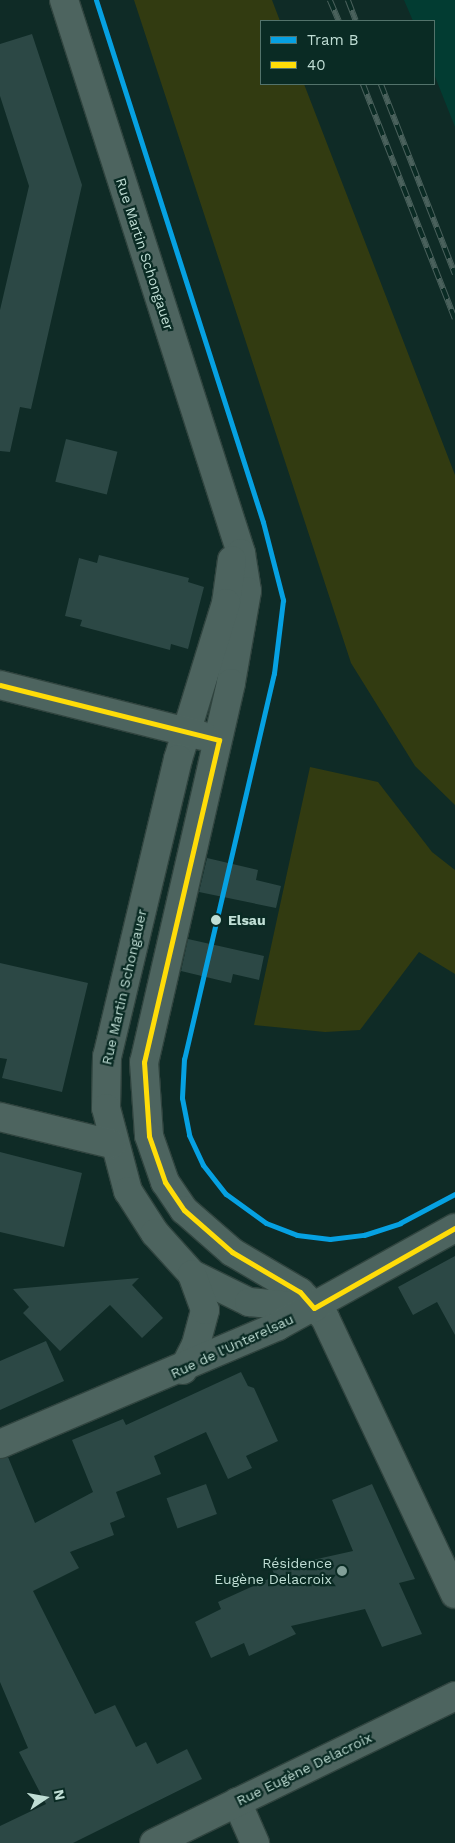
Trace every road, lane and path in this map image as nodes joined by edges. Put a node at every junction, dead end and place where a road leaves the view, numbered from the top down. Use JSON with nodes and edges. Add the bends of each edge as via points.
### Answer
{"nodes":[{"id":1,"x":64,"y":0,"type":"edge"},
{"id":2,"x":227,"y":509,"type":"junction"},
{"id":3,"x":0,"y":685,"type":"edge"},
{"id":4,"x":186,"y":730,"type":"junction"},
{"id":5,"x":219,"y":740,"type":"junction"},
{"id":6,"x":0,"y":1117,"type":"edge"},
{"id":7,"x":112,"y":1144,"type":"junction"},
{"id":8,"x":455,"y":1228,"type":"edge"},
{"id":9,"x":192,"y":1274,"type":"junction"},
{"id":10,"x":314,"y":1308,"type":"junction"},
{"id":11,"x":183,"y":1370,"type":"junction"},
{"id":12,"x":0,"y":1444,"type":"edge"},
{"id":13,"x":455,"y":1594,"type":"edge"},
{"id":14,"x":455,"y":1696,"type":"edge"},
{"id":15,"x":237,"y":1802,"type":"junction"},
{"id":16,"x":154,"y":1843,"type":"edge"},
{"id":17,"x":256,"y":1843,"type":"edge"}],
"edges":[{"from":1,"to":2,"type":"street","name":"Rue Martin Schongauer"},
{"from":2,"to":4,"type":"street","name":"Rue Martin Schongauer","via":[[231,574],[206,678]]},
{"from":2,"to":5,"type":"street","name":"Rue Martin Schongauer","via":[[245,568],[247,591]]},
{"from":3,"to":4,"type":"street"},
{"from":4,"to":5,"type":"street"},
{"from":4,"to":7,"type":"street","name":"Rue Martin Schongauer","via":[[104,1071]]},
{"from":5,"to":10,"type":"street","name":"Rue Martin Schongauer","via":[[144,1062],[149,1136],[165,1182],[190,1217],[232,1252],[300,1292]]},
{"from":6,"to":7,"type":"street"},
{"from":7,"to":9,"type":"street","name":"Rue Martin Schongauer","via":[[139,1210]]},
{"from":8,"to":10,"type":"street","name":"Rue de l'Unterelsau"},
{"from":9,"to":10,"type":"street","name":"Rue Martin Schongauer","via":[[249,1302]]},
{"from":9,"to":11,"type":"street","via":[[205,1310],[196,1344]]},
{"from":10,"to":11,"type":"street","name":"Rue de l'Unterelsau"},
{"from":10,"to":13,"type":"street","via":[[336,1335]]},
{"from":11,"to":12,"type":"street","name":"Rue de l'Unterelsau"},
{"from":14,"to":15,"type":"street","name":"Rue Eugène Delacroix"},
{"from":15,"to":16,"type":"street","name":"Rue Eugène Delacroix"},
{"from":15,"to":17,"type":"street"}]}
